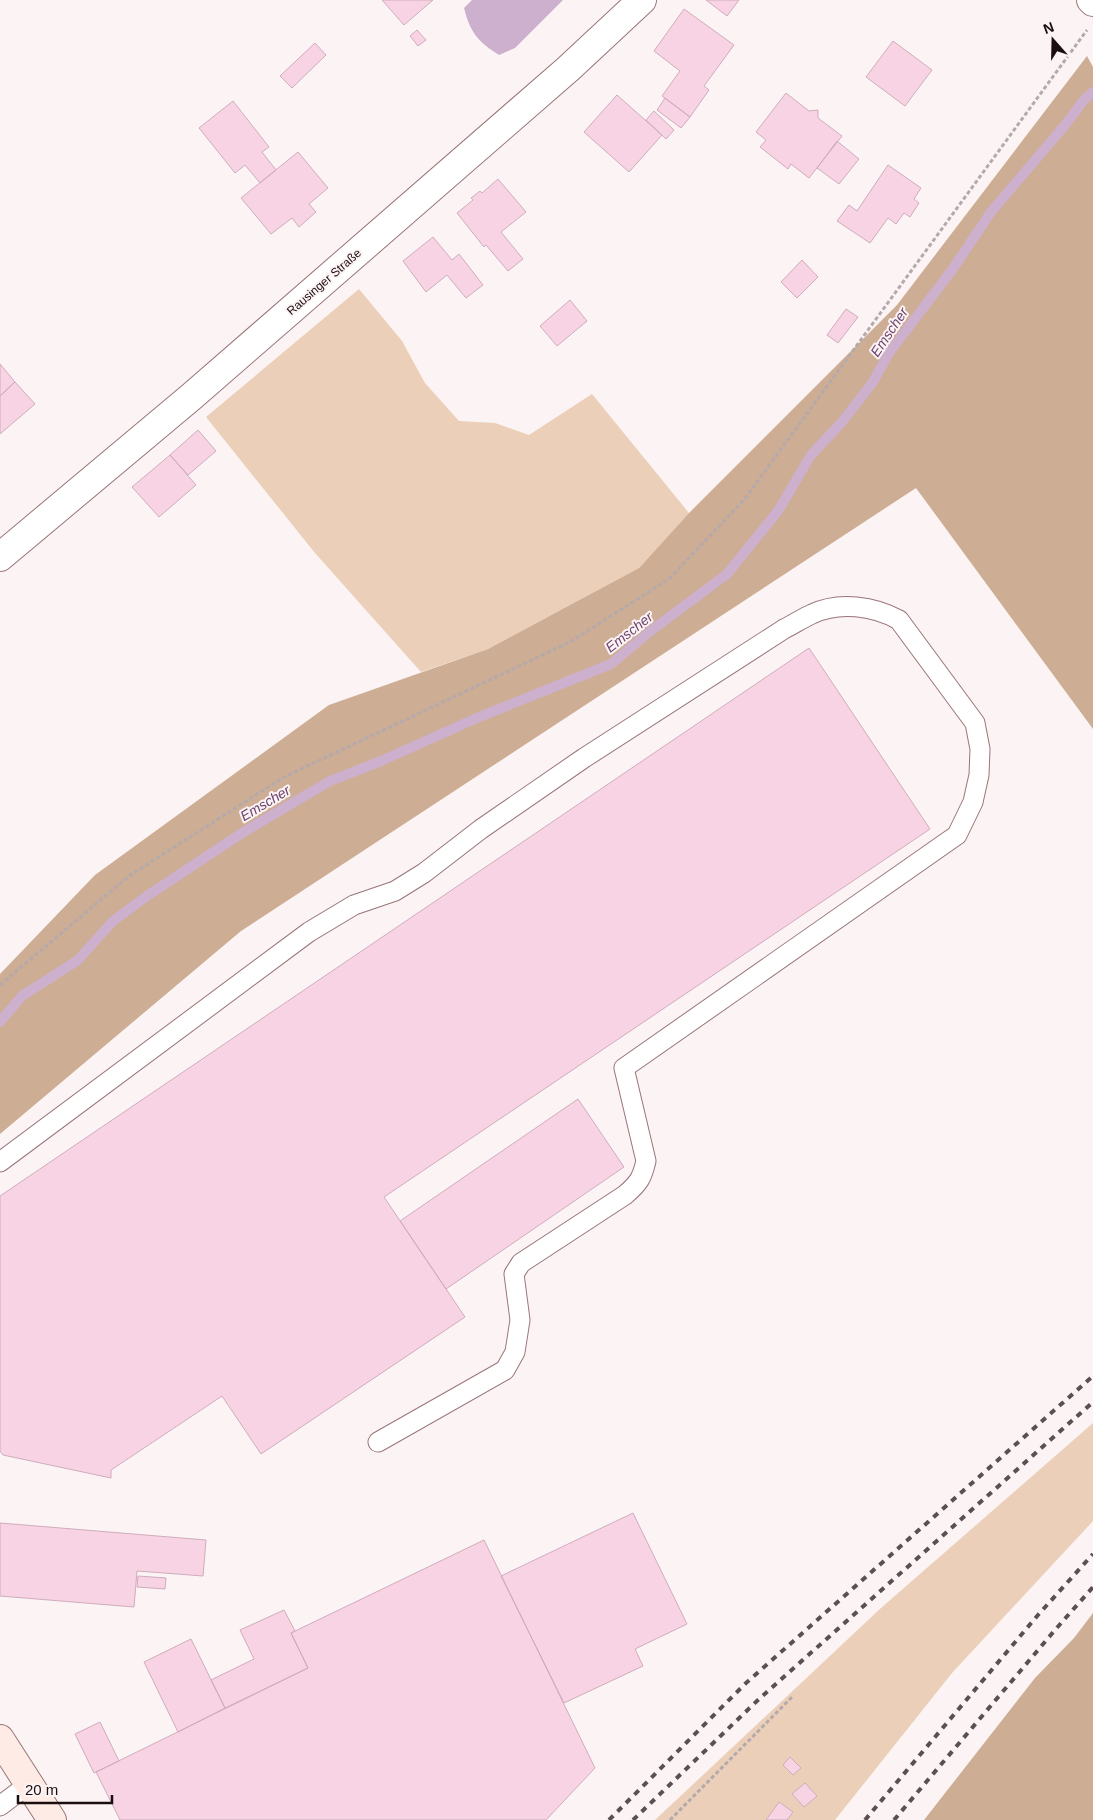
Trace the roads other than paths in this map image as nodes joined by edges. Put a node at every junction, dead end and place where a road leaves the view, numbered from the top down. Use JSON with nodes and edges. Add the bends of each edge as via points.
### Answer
{"nodes":[{"id":1,"x":642,"y":0,"type":"edge"},
{"id":2,"x":0,"y":556,"type":"edge"},
{"id":3,"x":0,"y":1162,"type":"edge"},
{"id":4,"x":378,"y":1442,"type":"dead end"},
{"id":5,"x":0,"y":1739,"type":"edge"},
{"id":6,"x":29,"y":1784,"type":"junction"},
{"id":7,"x":0,"y":1806,"type":"edge"},
{"id":8,"x":52,"y":1820,"type":"edge"}],
"edges":[{"from":1,"to":2,"type":"street","name":"Rausinger Straße","via":[[568,69],[191,397]]},
{"from":3,"to":4,"type":"lane","via":[[309,932],[354,905],[395,891],[424,873],[481,829],[576,764],[784,629],[814,613],[844,606],[885,612],[899,620],[975,723],[980,749],[979,775],[973,802],[957,835],[624,1068],[646,1161],[638,1184],[521,1263],[514,1274],[520,1320],[514,1352],[505,1370]]},
{"from":5,"to":6,"type":"street"},
{"from":6,"to":7,"type":"lane"},
{"from":6,"to":8,"type":"street"}]}
